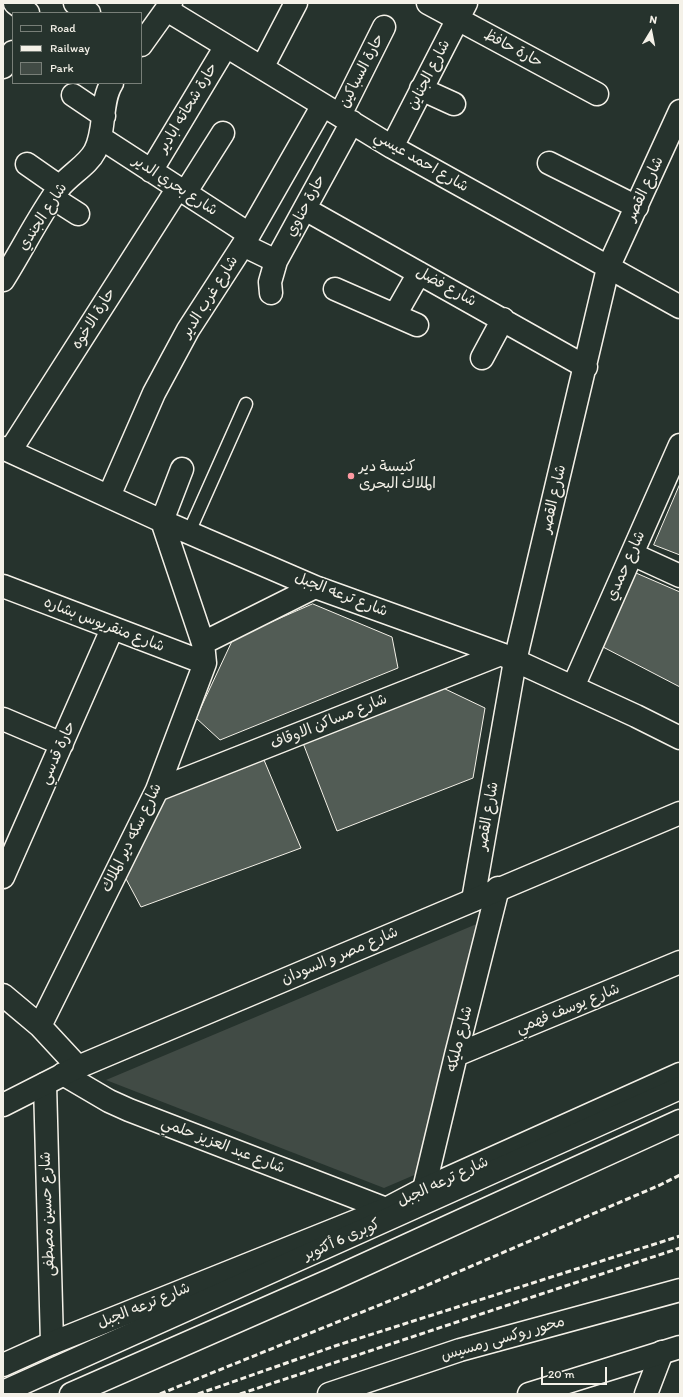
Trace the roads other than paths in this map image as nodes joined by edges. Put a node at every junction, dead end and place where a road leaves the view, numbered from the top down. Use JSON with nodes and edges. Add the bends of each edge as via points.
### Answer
{"nodes":[{"id":1,"x":15,"y":3,"type":"edge"},
{"id":2,"x":75,"y":3,"type":"edge"},
{"id":3,"x":296,"y":3,"type":"edge"},
{"id":4,"x":428,"y":3,"type":"edge"},
{"id":5,"x":169,"y":6,"type":"edge"},
{"id":6,"x":462,"y":11,"type":"edge"},
{"id":7,"x":27,"y":12,"type":"edge"},
{"id":8,"x":88,"y":12,"type":"edge"},
{"id":9,"x":384,"y":27,"type":"dead end"},
{"id":10,"x":142,"y":45,"type":"edge"},
{"id":11,"x":226,"y":46,"type":"junction"},
{"id":12,"x":12,"y":54,"type":"edge"},
{"id":13,"x":3,"y":67,"type":"edge"},
{"id":14,"x":262,"y":68,"type":"junction"},
{"id":15,"x":110,"y":84,"type":"edge"},
{"id":16,"x":422,"y":89,"type":"junction"},
{"id":17,"x":597,"y":94,"type":"dead end"},
{"id":18,"x":73,"y":95,"type":"dead end"},
{"id":19,"x":454,"y":104,"type":"dead end"},
{"id":20,"x":680,"y":111,"type":"edge"},
{"id":21,"x":338,"y":114,"type":"junction"},
{"id":22,"x":104,"y":116,"type":"junction"},
{"id":23,"x":223,"y":133,"type":"dead end"},
{"id":24,"x":101,"y":138,"type":"junction"},
{"id":25,"x":392,"y":147,"type":"junction"},
{"id":26,"x":550,"y":163,"type":"dead end"},
{"id":27,"x":27,"y":164,"type":"dead end"},
{"id":28,"x":151,"y":171,"type":"junction"},
{"id":29,"x":181,"y":190,"type":"junction"},
{"id":30,"x":56,"y":193,"type":"junction"},
{"id":31,"x":637,"y":207,"type":"junction"},
{"id":32,"x":305,"y":209,"type":"junction"},
{"id":33,"x":78,"y":214,"type":"dead end"},
{"id":34,"x":246,"y":239,"type":"junction"},
{"id":35,"x":276,"y":262,"type":"junction"},
{"id":36,"x":608,"y":268,"type":"junction"},
{"id":37,"x":419,"y":273,"type":"junction"},
{"id":38,"x":3,"y":280,"type":"edge"},
{"id":39,"x":335,"y":289,"type":"dead end"},
{"id":40,"x":271,"y":293,"type":"dead end"},
{"id":41,"x":680,"y":306,"type":"edge"},
{"id":42,"x":396,"y":316,"type":"junction"},
{"id":43,"x":503,"y":319,"type":"junction"},
{"id":44,"x":417,"y":325,"type":"dead end"},
{"id":45,"x":482,"y":358,"type":"dead end"},
{"id":46,"x":586,"y":367,"type":"junction"},
{"id":47,"x":246,"y":404,"type":"dead end"},
{"id":48,"x":680,"y":445,"type":"edge"},
{"id":49,"x":7,"y":449,"type":"edge"},
{"id":50,"x":182,"y":469,"type":"dead end"},
{"id":51,"x":109,"y":496,"type":"junction"},
{"id":52,"x":162,"y":521,"type":"junction"},
{"id":53,"x":189,"y":532,"type":"junction"},
{"id":54,"x":632,"y":554,"type":"junction"},
{"id":55,"x":680,"y":576,"type":"edge"},
{"id":56,"x":3,"y":586,"type":"edge"},
{"id":57,"x":315,"y":587,"type":"junction"},
{"id":58,"x":112,"y":629,"type":"junction"},
{"id":59,"x":204,"y":653,"type":"junction"},
{"id":60,"x":508,"y":658,"type":"junction"},
{"id":61,"x":573,"y":687,"type":"junction"},
{"id":62,"x":3,"y":719,"type":"edge"},
{"id":63,"x":680,"y":738,"type":"edge"},
{"id":64,"x":62,"y":744,"type":"junction"},
{"id":65,"x":157,"y":790,"type":"junction"},
{"id":66,"x":680,"y":813,"type":"edge"},
{"id":67,"x":3,"y":876,"type":"edge"},
{"id":68,"x":498,"y":888,"type":"junction"},
{"id":69,"x":473,"y":900,"type":"junction"},
{"id":70,"x":680,"y":962,"type":"edge"},
{"id":71,"x":3,"y":995,"type":"edge"},
{"id":72,"x":40,"y":1026,"type":"junction"},
{"id":73,"x":456,"y":1055,"type":"junction"},
{"id":74,"x":71,"y":1070,"type":"junction"},
{"id":75,"x":680,"y":1074,"type":"edge"},
{"id":76,"x":45,"y":1084,"type":"junction"},
{"id":77,"x":680,"y":1088,"type":"edge"},
{"id":78,"x":3,"y":1105,"type":"edge"},
{"id":79,"x":680,"y":1121,"type":"edge"},
{"id":80,"x":424,"y":1190,"type":"junction"},
{"id":81,"x":386,"y":1209,"type":"junction"},
{"id":82,"x":680,"y":1290,"type":"edge"},
{"id":83,"x":52,"y":1343,"type":"junction"},
{"id":84,"x":671,"y":1350,"type":"edge"},
{"id":85,"x":3,"y":1365,"type":"edge"},
{"id":86,"x":3,"y":1392,"type":"edge"},
{"id":87,"x":71,"y":1394,"type":"edge"},
{"id":88,"x":329,"y":1394,"type":"edge"},
{"id":89,"x":529,"y":1394,"type":"edge"},
{"id":90,"x":646,"y":1394,"type":"edge"}],
"edges":[{"from":1,"to":7,"type":"main road"},
{"from":2,"to":8,"type":"main road"},
{"from":3,"to":14,"type":"main road"},
{"from":4,"to":6,"type":"main road","name":"حارة حافظ"},
{"from":5,"to":10,"type":"main road"},
{"from":5,"to":11,"type":"main road","name":"شارع احمد عيسي"},
{"from":6,"to":16,"type":"main road","name":"شارع الجناين"},
{"from":6,"to":17,"type":"main road","name":"حارة حافظ"},
{"from":9,"to":21,"type":"main road","name":"حارة السباكين"},
{"from":11,"to":14,"type":"main road","name":"شارع احمد عيسي"},
{"from":11,"to":28,"type":"main road","name":"حارة شحاته ابادير"},
{"from":12,"to":13,"type":"main road"},
{"from":14,"to":21,"type":"main road","name":"شارع احمد عيسي"},
{"from":15,"to":22,"type":"main road","name":"شارع الجندي"},
{"from":16,"to":19,"type":"main road"},
{"from":16,"to":25,"type":"main road","name":"شارع الجناين"},
{"from":18,"to":22,"type":"main road"},
{"from":20,"to":31,"type":"main road","name":"شارع القصر"},
{"from":21,"to":25,"type":"main road","name":"شارع احمد عيسي"},
{"from":21,"to":32,"type":"main road","name":"حارة حناوي"},
{"from":21,"to":34,"type":"main road","name":"شارع غرب الدير"},
{"from":22,"to":24,"type":"main road","name":"شارع الجندي"},
{"from":23,"to":29,"type":"main road","name":"حارة الاخوه"},
{"from":24,"to":28,"type":"main road","name":"شارع بحري الدير"},
{"from":24,"to":30,"type":"main road","name":"شارع الجندي","via":[[88,162],[76,170]]},
{"from":25,"to":36,"type":"main road","name":"شارع احمد عيسي"},
{"from":26,"to":31,"type":"main road"},
{"from":27,"to":30,"type":"main road"},
{"from":28,"to":29,"type":"main road","name":"شارع بحري الدير"},
{"from":29,"to":34,"type":"main road","name":"شارع بحري الدير"},
{"from":29,"to":49,"type":"main road","name":"حارة الاخوه"},
{"from":30,"to":33,"type":"main road"},
{"from":30,"to":38,"type":"main road","name":"شارع الجندي"},
{"from":31,"to":36,"type":"main road","name":"شارع القصر"},
{"from":32,"to":35,"type":"main road","name":"حارة حناوي"},
{"from":32,"to":37,"type":"main road","name":"شارع فضل"},
{"from":34,"to":35,"type":"main road","name":"شارع بحري الدير"},
{"from":34,"to":51,"type":"main road","name":"شارع غرب الدير","via":[[188,330],[154,393]]},
{"from":35,"to":40,"type":"main road","name":"حارة حناوي","via":[[270,282]]},
{"from":36,"to":41,"type":"main road","name":"شارع احمد عيسي"},
{"from":36,"to":46,"type":"main road","name":"شارع القصر"},
{"from":37,"to":42,"type":"main road"},
{"from":37,"to":43,"type":"main road","name":"شارع فضل"},
{"from":39,"to":42,"type":"main road"},
{"from":42,"to":44,"type":"main road"},
{"from":43,"to":45,"type":"main road"},
{"from":43,"to":46,"type":"main road","name":"شارع فضل"},
{"from":46,"to":60,"type":"main road","name":"شارع القصر"},
{"from":47,"to":53,"type":"lane"},
{"from":48,"to":54,"type":"main road","name":"شارع حمدي"},
{"from":49,"to":51,"type":"main road","name":"شارع ترعه الجبل"},
{"from":50,"to":52,"type":"main road"},
{"from":51,"to":52,"type":"main road","name":"شارع ترعه الجبل"},
{"from":52,"to":53,"type":"main road","name":"شارع ترعه الجبل"},
{"from":52,"to":59,"type":"main road"},
{"from":53,"to":57,"type":"main road","name":"شارع ترعه الجبل"},
{"from":54,"to":55,"type":"main road"},
{"from":54,"to":61,"type":"main road","name":"شارع حمدي"},
{"from":56,"to":58,"type":"main road","name":"شارع منقريوس بشاره"},
{"from":57,"to":59,"type":"main road"},
{"from":57,"to":60,"type":"main road","name":"شارع ترعه الجبل"},
{"from":58,"to":59,"type":"main road","name":"شارع منقريوس بشاره"},
{"from":58,"to":64,"type":"main road","name":"حارة قدسي"},
{"from":59,"to":65,"type":"main road","name":"شارع سكه دير الملاك"},
{"from":60,"to":61,"type":"main road","name":"شارع ترعه الجبل"},
{"from":60,"to":65,"type":"main road","name":"شارع مساكن الاوقاف"},
{"from":60,"to":69,"type":"main road","name":"شارع القصر"},
{"from":61,"to":63,"type":"main road","name":"شارع ترعه الجبل"},
{"from":62,"to":64,"type":"main road"},
{"from":64,"to":67,"type":"main road","name":"حارة قدسي"},
{"from":65,"to":72,"type":"main road","name":"شارع سكه دير الملاك"},
{"from":66,"to":68,"type":"main road","name":"شارع مصر و السودان"},
{"from":68,"to":69,"type":"main road","name":"شارع مصر و السودان"},
{"from":68,"to":73,"type":"main road","name":"شارع مليكه"},
{"from":69,"to":74,"type":"main road","name":"شارع مصر و السودان"},
{"from":70,"to":73,"type":"main road","name":"شارع يوسف فهمي"},
{"from":71,"to":72,"type":"main road","name":"شارع عبد العزيز حلمي"},
{"from":72,"to":74,"type":"main road","name":"شارع عبد العزيز حلمي"},
{"from":73,"to":80,"type":"main road","name":"شارع مليكه"},
{"from":74,"to":76,"type":"main road","name":"شارع مصر و السودان"},
{"from":74,"to":81,"type":"main road","name":"شارع عبد العزيز حلمي","via":[[110,1101],[129,1110]]},
{"from":75,"to":80,"type":"main road","name":"شارع ترعه الجبل"},
{"from":76,"to":78,"type":"main road","name":"شارع مصر و السودان"},
{"from":76,"to":83,"type":"main road","name":"شارع حسين مصطفى"},
{"from":77,"to":86,"type":"main road","name":"كوبرى 6 أكتوبر"},
{"from":79,"to":87,"type":"main road","name":"كوبرى 6 أكتوبر","via":[[318,1286]]},
{"from":80,"to":81,"type":"main road","name":"شارع ترعه الجبل"},
{"from":81,"to":83,"type":"main road","name":"شارع ترعه الجبل"},
{"from":82,"to":88,"type":"main road","name":"محور روكسى رمسيس","via":[[460,1350]]},
{"from":83,"to":85,"type":"main road","name":"شارع ترعه الجبل"},
{"from":84,"to":89,"type":"main road"},
{"from":84,"to":90,"type":"main road"}]}
